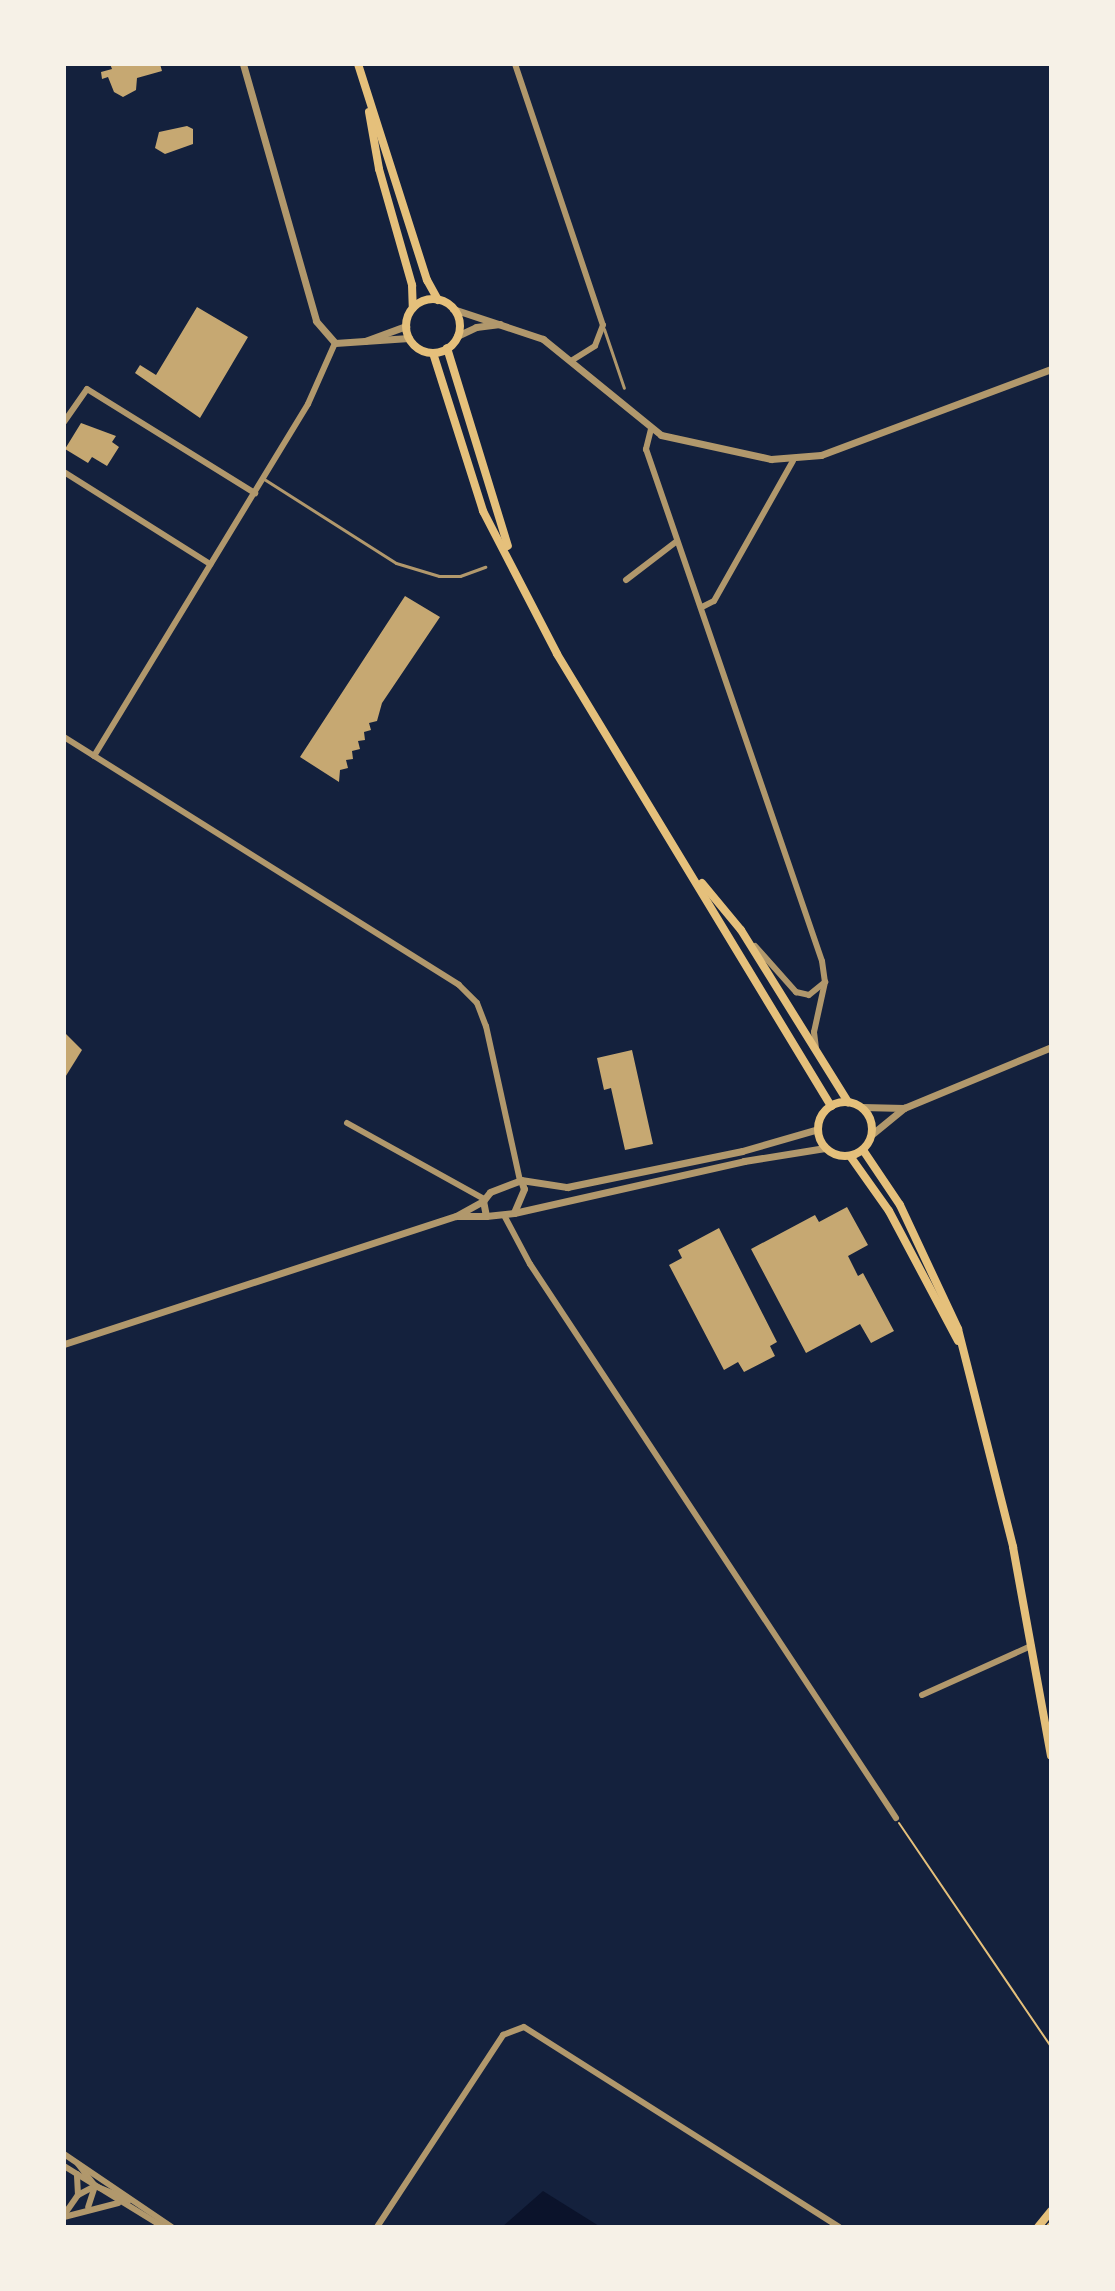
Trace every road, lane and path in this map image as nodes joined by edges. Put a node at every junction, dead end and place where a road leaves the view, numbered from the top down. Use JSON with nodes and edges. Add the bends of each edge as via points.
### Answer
{"nodes":[{"id":1,"x":243,"y":64,"type":"edge"},
{"id":2,"x":358,"y":64,"type":"edge"},
{"id":3,"x":515,"y":64,"type":"edge"},
{"id":4,"x":365,"y":88,"type":"junction"},
{"id":5,"x":438,"y":300,"type":"junction"},
{"id":6,"x":413,"y":308,"type":"junction"},
{"id":7,"x":453,"y":309,"type":"junction"},
{"id":8,"x":504,"y":323,"type":"junction"},
{"id":9,"x":603,"y":325,"type":"junction"},
{"id":10,"x":406,"y":326,"type":"junction"},
{"id":11,"x":457,"y":336,"type":"junction"},
{"id":12,"x":409,"y":338,"type":"junction"},
{"id":13,"x":335,"y":343,"type":"junction"},
{"id":14,"x":352,"y":346,"type":"junction"},
{"id":15,"x":447,"y":348,"type":"junction"},
{"id":16,"x":433,"y":353,"type":"junction"},
{"id":17,"x":573,"y":360,"type":"junction"},
{"id":18,"x":1051,"y":369,"type":"edge"},
{"id":19,"x":624,"y":388,"type":"dead end"},
{"id":20,"x":64,"y":422,"type":"edge"},
{"id":21,"x":651,"y":429,"type":"junction"},
{"id":22,"x":793,"y":461,"type":"junction"},
{"id":23,"x":64,"y":472,"type":"edge"},
{"id":24,"x":264,"y":479,"type":"junction"},
{"id":25,"x":255,"y":493,"type":"junction"},
{"id":26,"x":677,"y":541,"type":"junction"},
{"id":27,"x":210,"y":564,"type":"junction"},
{"id":28,"x":515,"y":565,"type":"junction"},
{"id":29,"x":485,"y":567,"type":"dead end"},
{"id":30,"x":626,"y":580,"type":"dead end"},
{"id":31,"x":702,"y":607,"type":"junction"},
{"id":32,"x":64,"y":737,"type":"edge"},
{"id":33,"x":94,"y":756,"type":"junction"},
{"id":34,"x":687,"y":865,"type":"junction"},
{"id":35,"x":741,"y":930,"type":"junction"},
{"id":36,"x":825,"y":982,"type":"junction"},
{"id":37,"x":1051,"y":1047,"type":"edge"},
{"id":38,"x":816,"y":1052,"type":"junction"},
{"id":39,"x":848,"y":1102,"type":"junction"},
{"id":40,"x":831,"y":1106,"type":"junction"},
{"id":41,"x":862,"y":1107,"type":"junction"},
{"id":42,"x":904,"y":1108,"type":"junction"},
{"id":43,"x":347,"y":1123,"type":"dead end"},
{"id":44,"x":818,"y":1129,"type":"junction"},
{"id":45,"x":871,"y":1135,"type":"junction"},
{"id":46,"x":825,"y":1148,"type":"junction"},
{"id":47,"x":863,"y":1150,"type":"junction"},
{"id":48,"x":850,"y":1156,"type":"junction"},
{"id":49,"x":520,"y":1180,"type":"junction"},
{"id":50,"x":483,"y":1200,"type":"junction"},
{"id":51,"x":514,"y":1213,"type":"junction"},
{"id":52,"x":456,"y":1216,"type":"junction"},
{"id":53,"x":486,"y":1216,"type":"junction"},
{"id":54,"x":505,"y":1217,"type":"junction"},
{"id":55,"x":64,"y":1344,"type":"edge"},
{"id":56,"x":963,"y":1348,"type":"junction"},
{"id":57,"x":1031,"y":1646,"type":"junction"},
{"id":58,"x":922,"y":1695,"type":"dead end"},
{"id":59,"x":1051,"y":1756,"type":"edge"},
{"id":60,"x":896,"y":1818,"type":"joint"},
{"id":61,"x":1051,"y":2047,"type":"edge"},
{"id":62,"x":64,"y":2154,"type":"edge"},
{"id":63,"x":77,"y":2162,"type":"junction"},
{"id":64,"x":64,"y":2166,"type":"edge"},
{"id":65,"x":77,"y":2174,"type":"junction"},
{"id":66,"x":95,"y":2186,"type":"junction"},
{"id":67,"x":78,"y":2195,"type":"junction"},
{"id":68,"x":121,"y":2203,"type":"junction"},
{"id":69,"x":88,"y":2207,"type":"junction"},
{"id":70,"x":147,"y":2207,"type":"junction"},
{"id":71,"x":1051,"y":2211,"type":"edge"},
{"id":72,"x":64,"y":2216,"type":"edge"},
{"id":73,"x":163,"y":2227,"type":"edge"},
{"id":74,"x":172,"y":2227,"type":"edge"},
{"id":75,"x":377,"y":2227,"type":"edge"},
{"id":76,"x":839,"y":2227,"type":"edge"},
{"id":77,"x":1038,"y":2227,"type":"edge"}],
"edges":[{"from":1,"to":13,"type":"street","via":[[316,321]]},
{"from":2,"to":4,"type":"main road"},
{"from":3,"to":9,"type":"street"},
{"from":4,"to":5,"type":"main road"},
{"from":4,"to":6,"type":"main road"},
{"from":5,"to":6,"type":"main road"},
{"from":5,"to":7,"type":"main road"},
{"from":6,"to":10,"type":"main road"},
{"from":7,"to":8,"type":"street"},
{"from":7,"to":11,"type":"main road"},
{"from":8,"to":11,"type":"street"},
{"from":8,"to":17,"type":"street","via":[[543,339]]},
{"from":9,"to":17,"type":"street","via":[[595,346]]},
{"from":9,"to":19,"type":"lane"},
{"from":10,"to":12,"type":"main road"},
{"from":10,"to":14,"type":"street"},
{"from":11,"to":15,"type":"main road"},
{"from":12,"to":14,"type":"street"},
{"from":12,"to":16,"type":"main road"},
{"from":13,"to":14,"type":"street"},
{"from":13,"to":24,"type":"street","via":[[327,369]]},
{"from":15,"to":16,"type":"main road"},
{"from":15,"to":28,"type":"main road"},
{"from":16,"to":28,"type":"main road","via":[[483,511]]},
{"from":17,"to":21,"type":"street"},
{"from":18,"to":22,"type":"street"},
{"from":20,"to":25,"type":"street","via":[[87,389]]},
{"from":21,"to":22,"type":"street","via":[[673,439]]},
{"from":21,"to":26,"type":"street","via":[[646,449]]},
{"from":22,"to":31,"type":"street","via":[[714,601]]},
{"from":23,"to":27,"type":"street"},
{"from":24,"to":25,"type":"street"},
{"from":24,"to":29,"type":"lane","via":[[396,563],[439,576]]},
{"from":25,"to":27,"type":"street"},
{"from":26,"to":30,"type":"street"},
{"from":26,"to":31,"type":"street"},
{"from":27,"to":33,"type":"street"},
{"from":28,"to":34,"type":"main road","via":[[557,654]]},
{"from":31,"to":36,"type":"street"},
{"from":32,"to":33,"type":"street"},
{"from":33,"to":49,"type":"street","via":[[459,985],[477,1003]]},
{"from":34,"to":35,"type":"main road"},
{"from":34,"to":40,"type":"main road"},
{"from":35,"to":36,"type":"street","via":[[796,992],[809,995]]},
{"from":35,"to":38,"type":"main road"},
{"from":36,"to":38,"type":"street","via":[[814,1032]]},
{"from":37,"to":42,"type":"street"},
{"from":38,"to":39,"type":"main road"},
{"from":39,"to":40,"type":"main road"},
{"from":39,"to":41,"type":"main road"},
{"from":40,"to":44,"type":"main road"},
{"from":41,"to":42,"type":"street"},
{"from":41,"to":45,"type":"main road","via":[[871,1120]]},
{"from":42,"to":45,"type":"street"},
{"from":43,"to":50,"type":"street"},
{"from":44,"to":46,"type":"main road"},
{"from":44,"to":49,"type":"street","via":[[742,1151],[567,1187]]},
{"from":45,"to":47,"type":"main road"},
{"from":46,"to":48,"type":"main road"},
{"from":46,"to":51,"type":"street"},
{"from":47,"to":48,"type":"main road"},
{"from":47,"to":56,"type":"main road","via":[[926,1257]]},
{"from":48,"to":56,"type":"main road","via":[[889,1211]]},
{"from":49,"to":50,"type":"street","via":[[500,1186]]},
{"from":49,"to":51,"type":"street","via":[[522,1200]]},
{"from":50,"to":52,"type":"street"},
{"from":50,"to":53,"type":"street"},
{"from":51,"to":54,"type":"street"},
{"from":52,"to":53,"type":"street"},
{"from":52,"to":55,"type":"street"},
{"from":53,"to":54,"type":"street"},
{"from":54,"to":60,"type":"street"},
{"from":56,"to":57,"type":"main road","via":[[989,1442]]},
{"from":57,"to":58,"type":"street"},
{"from":57,"to":59,"type":"main road"},
{"from":60,"to":61,"type":"path"},
{"from":62,"to":63,"type":"street"},
{"from":63,"to":66,"type":"street"},
{"from":63,"to":70,"type":"street"},
{"from":64,"to":65,"type":"street"},
{"from":65,"to":66,"type":"street"},
{"from":65,"to":67,"type":"street"},
{"from":66,"to":67,"type":"street"},
{"from":66,"to":68,"type":"street"},
{"from":66,"to":69,"type":"street"},
{"from":66,"to":70,"type":"street"},
{"from":67,"to":72,"type":"street"},
{"from":68,"to":69,"type":"street"},
{"from":68,"to":73,"type":"street"},
{"from":69,"to":72,"type":"street"},
{"from":70,"to":74,"type":"street"},
{"from":71,"to":77,"type":"main road"},
{"from":75,"to":76,"type":"street","via":[[503,2035],[524,2027]]}]}
